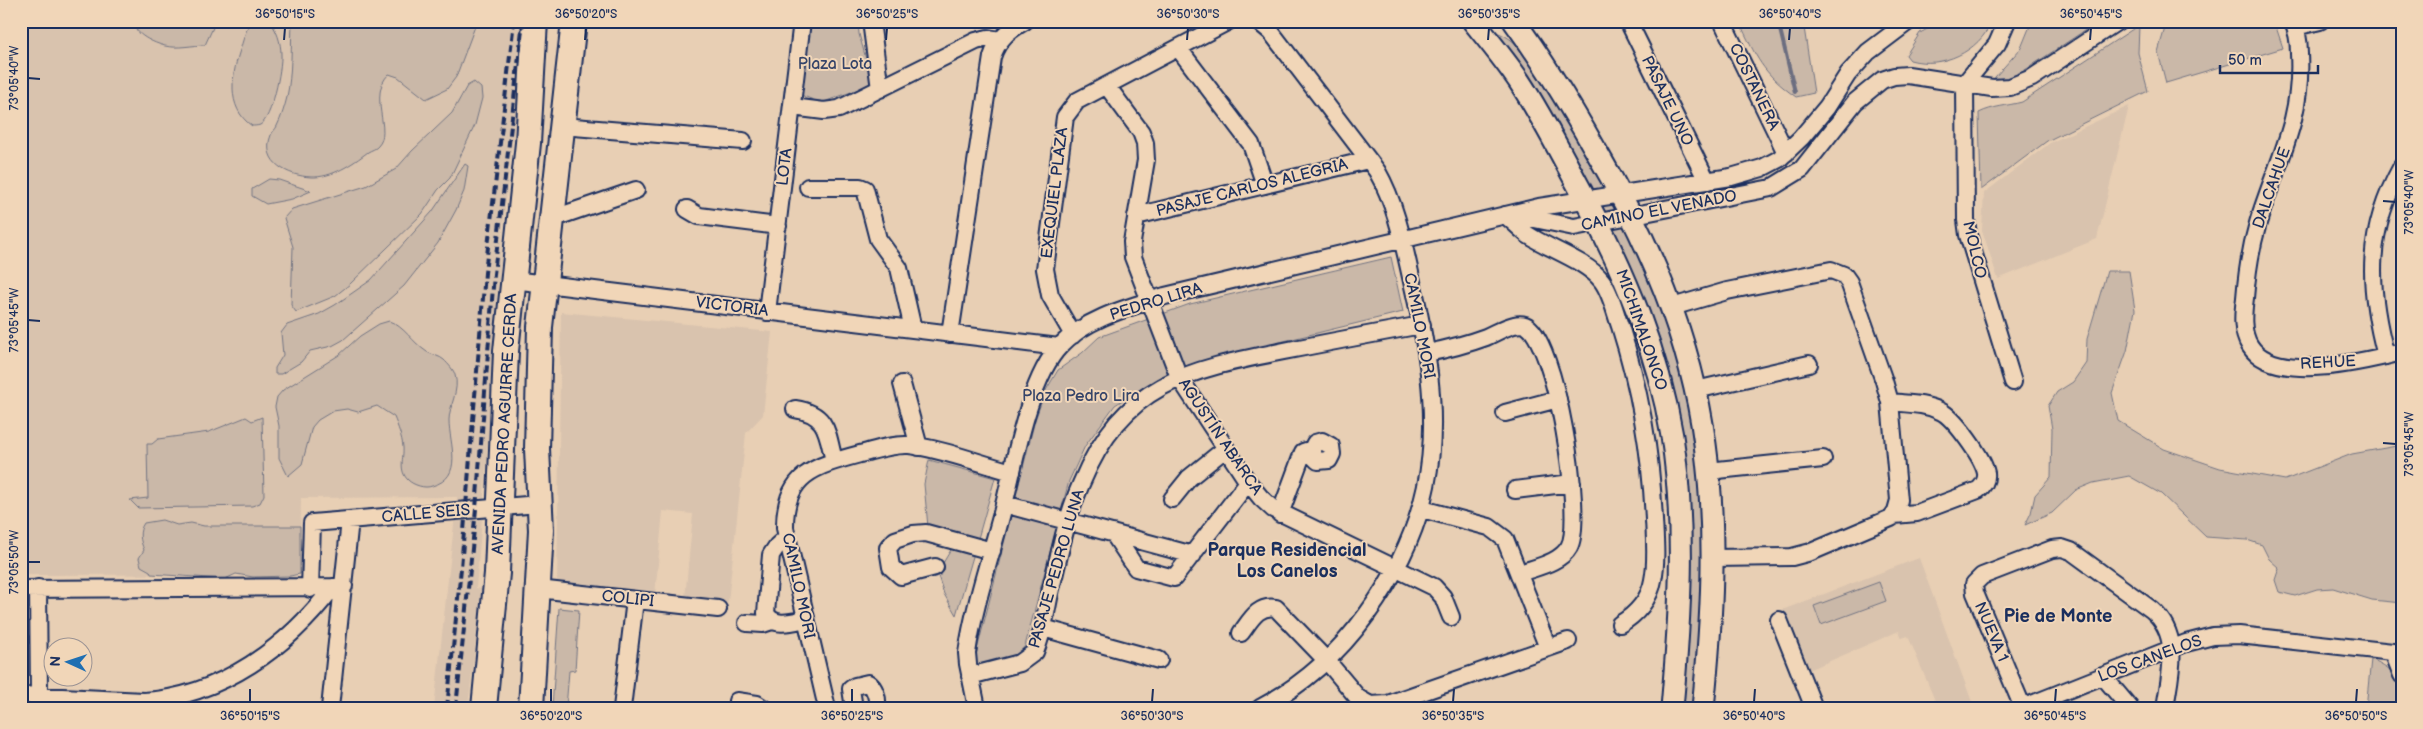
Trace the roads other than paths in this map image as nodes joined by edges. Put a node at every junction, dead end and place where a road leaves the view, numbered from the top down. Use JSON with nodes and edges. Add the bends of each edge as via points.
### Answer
{"nodes":[{"id":1,"x":536,"y":21,"type":"edge"},
{"id":2,"x":574,"y":21,"type":"edge"},
{"id":3,"x":802,"y":21,"type":"edge"},
{"id":4,"x":870,"y":21,"type":"edge"},
{"id":5,"x":1025,"y":21,"type":"edge"},
{"id":6,"x":1229,"y":21,"type":"edge"},
{"id":7,"x":1258,"y":21,"type":"edge"},
{"id":8,"x":1473,"y":21,"type":"edge"},
{"id":9,"x":1514,"y":21,"type":"edge"},
{"id":10,"x":1628,"y":21,"type":"edge"},
{"id":11,"x":1722,"y":21,"type":"edge"},
{"id":12,"x":1909,"y":21,"type":"edge"},
{"id":13,"x":2007,"y":21,"type":"edge"},
{"id":14,"x":2118,"y":21,"type":"edge"},
{"id":15,"x":2320,"y":21,"type":"edge"},
{"id":16,"x":2294,"y":24,"type":"edge"},
{"id":17,"x":1000,"y":40,"type":"junction"},
{"id":18,"x":1179,"y":49,"type":"junction"},
{"id":19,"x":1868,"y":52,"type":"junction"},
{"id":20,"x":1887,"y":78,"type":"junction"},
{"id":21,"x":1964,"y":84,"type":"junction"},
{"id":22,"x":1107,"y":86,"type":"junction"},
{"id":23,"x":880,"y":89,"type":"junction"},
{"id":24,"x":792,"y":107,"type":"junction"},
{"id":25,"x":562,"y":126,"type":"junction"},
{"id":26,"x":742,"y":141,"type":"dead end"},
{"id":27,"x":1786,"y":153,"type":"junction"},
{"id":28,"x":1368,"y":160,"type":"junction"},
{"id":29,"x":2402,"y":166,"type":"edge"},
{"id":30,"x":1707,"y":181,"type":"junction"},
{"id":31,"x":1265,"y":185,"type":"junction"},
{"id":32,"x":808,"y":187,"type":"dead end"},
{"id":33,"x":636,"y":190,"type":"dead end"},
{"id":34,"x":1622,"y":195,"type":"junction"},
{"id":35,"x":1586,"y":200,"type":"junction"},
{"id":36,"x":687,"y":209,"type":"dead end"},
{"id":37,"x":1508,"y":214,"type":"junction"},
{"id":38,"x":1136,"y":216,"type":"junction"},
{"id":39,"x":1633,"y":216,"type":"junction"},
{"id":40,"x":551,"y":219,"type":"junction"},
{"id":41,"x":1599,"y":223,"type":"junction"},
{"id":42,"x":778,"y":226,"type":"junction"},
{"id":43,"x":1402,"y":240,"type":"junction"},
{"id":44,"x":513,"y":280,"type":"junction"},
{"id":45,"x":544,"y":284,"type":"junction"},
{"id":46,"x":1150,"y":300,"type":"junction"},
{"id":47,"x":1672,"y":307,"type":"junction"},
{"id":48,"x":767,"y":312,"type":"junction"},
{"id":49,"x":1422,"y":325,"type":"junction"},
{"id":50,"x":913,"y":329,"type":"junction"},
{"id":51,"x":950,"y":334,"type":"junction"},
{"id":52,"x":1073,"y":334,"type":"junction"},
{"id":53,"x":1059,"y":347,"type":"junction"},
{"id":54,"x":1427,"y":353,"type":"junction"},
{"id":55,"x":2255,"y":353,"type":"joint"},
{"id":56,"x":2394,"y":354,"type":"edge"},
{"id":57,"x":1809,"y":364,"type":"dead end"},
{"id":58,"x":1179,"y":377,"type":"junction"},
{"id":59,"x":2013,"y":382,"type":"dead end"},
{"id":60,"x":902,"y":384,"type":"dead end"},
{"id":61,"x":1696,"y":390,"type":"junction"},
{"id":62,"x":1558,"y":399,"type":"junction"},
{"id":63,"x":1890,"y":402,"type":"junction"},
{"id":64,"x":795,"y":409,"type":"dead end"},
{"id":65,"x":1505,"y":413,"type":"dead end"},
{"id":66,"x":919,"y":447,"type":"junction"},
{"id":67,"x":1225,"y":449,"type":"junction"},
{"id":68,"x":1312,"y":449,"type":"dead end"},
{"id":69,"x":1823,"y":459,"type":"dead end"},
{"id":70,"x":834,"y":461,"type":"junction"},
{"id":71,"x":1708,"y":471,"type":"junction"},
{"id":72,"x":1012,"y":472,"type":"junction"},
{"id":73,"x":1248,"y":482,"type":"junction"},
{"id":74,"x":1572,"y":483,"type":"junction"},
{"id":75,"x":1515,"y":490,"type":"dead end"},
{"id":76,"x":1172,"y":498,"type":"dead end"},
{"id":77,"x":539,"y":504,"type":"junction"},
{"id":78,"x":1004,"y":504,"type":"junction"},
{"id":79,"x":500,"y":507,"type":"junction"},
{"id":80,"x":1422,"y":509,"type":"junction"},
{"id":81,"x":1280,"y":514,"type":"junction"},
{"id":82,"x":1894,"y":515,"type":"junction"},
{"id":83,"x":350,"y":520,"type":"junction"},
{"id":84,"x":1068,"y":521,"type":"junction"},
{"id":85,"x":1113,"y":533,"type":"junction"},
{"id":86,"x":786,"y":537,"type":"junction"},
{"id":87,"x":992,"y":551,"type":"junction"},
{"id":88,"x":1193,"y":555,"type":"junction"},
{"id":89,"x":1713,"y":558,"type":"junction"},
{"id":90,"x":935,"y":567,"type":"dead end"},
{"id":91,"x":1397,"y":569,"type":"junction"},
{"id":92,"x":1520,"y":573,"type":"junction"},
{"id":93,"x":338,"y":587,"type":"junction"},
{"id":94,"x":38,"y":588,"type":"junction"},
{"id":95,"x":21,"y":589,"type":"edge"},
{"id":96,"x":310,"y":589,"type":"junction"},
{"id":97,"x":538,"y":589,"type":"junction"},
{"id":98,"x":635,"y":600,"type":"junction"},
{"id":99,"x":718,"y":609,"type":"dead end"},
{"id":100,"x":1451,"y":617,"type":"dead end"},
{"id":101,"x":805,"y":619,"type":"junction"},
{"id":102,"x":1779,"y":620,"type":"dead end"},
{"id":103,"x":772,"y":621,"type":"junction"},
{"id":104,"x":747,"y":623,"type":"dead end"},
{"id":105,"x":1620,"y":624,"type":"dead end"},
{"id":106,"x":1043,"y":628,"type":"junction"},
{"id":107,"x":1241,"y":633,"type":"dead end"},
{"id":108,"x":1568,"y":641,"type":"dead end"},
{"id":109,"x":1548,"y":648,"type":"junction"},
{"id":110,"x":2173,"y":648,"type":"junction"},
{"id":111,"x":2397,"y":652,"type":"edge"},
{"id":112,"x":1160,"y":660,"type":"dead end"},
{"id":113,"x":1326,"y":661,"type":"junction"},
{"id":114,"x":2402,"y":675,"type":"edge"},
{"id":115,"x":970,"y":676,"type":"junction"},
{"id":116,"x":2103,"y":676,"type":"junction"},
{"id":117,"x":39,"y":694,"type":"junction"},
{"id":118,"x":21,"y":695,"type":"edge"},
{"id":119,"x":737,"y":702,"type":"dead end"},
{"id":120,"x":2048,"y":703,"type":"edge"},
{"id":121,"x":852,"y":704,"type":"edge"},
{"id":122,"x":330,"y":708,"type":"edge"},
{"id":123,"x":484,"y":708,"type":"edge"},
{"id":124,"x":532,"y":708,"type":"edge"},
{"id":125,"x":622,"y":708,"type":"edge"},
{"id":126,"x":763,"y":708,"type":"edge"},
{"id":127,"x":828,"y":708,"type":"edge"},
{"id":128,"x":876,"y":708,"type":"edge"},
{"id":129,"x":977,"y":708,"type":"edge"},
{"id":130,"x":1260,"y":708,"type":"edge"},
{"id":131,"x":1672,"y":708,"type":"edge"},
{"id":132,"x":1703,"y":708,"type":"edge"},
{"id":133,"x":1814,"y":708,"type":"edge"},
{"id":134,"x":2022,"y":708,"type":"edge"},
{"id":135,"x":2130,"y":708,"type":"edge"},
{"id":136,"x":2165,"y":708,"type":"edge"}],
"edges":[{"from":1,"to":44,"type":"highway","name":"AVENIDA PEDRO AGUIRRE CERDA","via":[[530,127]]},
{"from":2,"to":25,"type":"highway","name":"AVENIDA PEDRO AGUIRRE CERDA"},
{"from":3,"to":24,"type":"street","name":"LOTA"},
{"from":4,"to":23,"type":"street"},
{"from":5,"to":17,"type":"street"},
{"from":6,"to":18,"type":"street","name":"EXEQUIEL PLAZA"},
{"from":7,"to":28,"type":"street","via":[[1271,32]]},
{"from":8,"to":35,"type":"main road","name":"MICHIMALONCO","via":[[1520,83]]},
{"from":9,"to":34,"type":"main road","name":"MICHIMALONCO","via":[[1561,88]]},
{"from":10,"to":30,"type":"street","name":"PASAJE UNO"},
{"from":11,"to":27,"type":"street","name":"COSTANERA"},
{"from":12,"to":19,"type":"street","name":"CAMINO EL VENADO"},
{"from":13,"to":21,"type":"street","via":[[1997,44]]},
{"from":14,"to":21,"type":"street","name":"CAMINO EL VENADO","via":[[2025,82],[2001,88]]},
{"from":15,"to":16,"type":"street"},
{"from":16,"to":55,"type":"street","name":"DALCAHUE","via":[[2300,66],[2293,120],[2258,224],[2247,277],[2245,332]]},
{"from":17,"to":23,"type":"street","via":[[982,39]]},
{"from":17,"to":51,"type":"street","via":[[990,66]]},
{"from":18,"to":22,"type":"street","name":"EXEQUIEL PLAZA"},
{"from":18,"to":31,"type":"street","via":[[1251,144]]},
{"from":19,"to":20,"type":"street","via":[[1876,70]]},
{"from":19,"to":27,"type":"street","name":"CAMINO EL VENADO","via":[[1812,125]]},
{"from":20,"to":21,"type":"street","name":"CAMINO EL VENADO","via":[[1919,76]]},
{"from":20,"to":39,"type":"street","name":"CAMINO EL VENADO","via":[[1862,95],[1811,160],[1781,183],[1751,194]]},
{"from":21,"to":59,"type":"street","name":"MOLCO","via":[[1968,235]]},
{"from":22,"to":38,"type":"street","name":"AGUSTÍN ABARCA","via":[[1146,143]]},
{"from":22,"to":52,"type":"street","name":"EXEQUIEL PLAZA","via":[[1072,105],[1063,124],[1046,278],[1054,304]]},
{"from":23,"to":24,"type":"street","via":[[839,109],[824,111]]},
{"from":24,"to":42,"type":"street","name":"LOTA"},
{"from":25,"to":26,"type":"street"},
{"from":25,"to":40,"type":"highway","name":"AVENIDA PEDRO AGUIRRE CERDA"},
{"from":27,"to":30,"type":"street","name":"CAMINO EL VENADO","via":[[1762,168]]},
{"from":28,"to":31,"type":"street","name":"PASAJE CARLOS ALEGRIA"},
{"from":28,"to":43,"type":"street","via":[[1384,184]]},
{"from":29,"to":56,"type":"street","via":[[2384,203],[2372,255],[2373,294]]},
{"from":30,"to":34,"type":"street","name":"CAMINO EL VENADO"},
{"from":31,"to":38,"type":"street","name":"PASAJE CARLOS ALEGRIA"},
{"from":32,"to":50,"type":"street","via":[[865,189],[876,234],[900,268]]},
{"from":33,"to":40,"type":"street"},
{"from":34,"to":35,"type":"street","name":"CAMINO EL VENADO"},
{"from":34,"to":39,"type":"main road","name":"MICHIMALONCO"},
{"from":35,"to":37,"type":"street","name":"CAMINO EL VENADO"},
{"from":35,"to":41,"type":"main road","name":"MICHIMALONCO"},
{"from":36,"to":42,"type":"street","via":[[698,216]]},
{"from":37,"to":41,"type":"street","name":"CAMINO EL VENADO","via":[[1567,227]]},
{"from":37,"to":43,"type":"street","name":"PEDRO LIRA"},
{"from":37,"to":105,"type":"street","via":[[1529,235],[1588,268],[1600,279],[1626,348],[1648,451],[1655,555],[1650,591],[1638,610]]},
{"from":38,"to":46,"type":"street","name":"AGUSTÍN ABARCA","via":[[1133,257]]},
{"from":39,"to":41,"type":"street","name":"CAMINO EL VENADO"},
{"from":39,"to":47,"type":"main road","name":"MICHIMALONCO"},
{"from":40,"to":45,"type":"highway","name":"AVENIDA PEDRO AGUIRRE CERDA"},
{"from":41,"to":131,"type":"main road","name":"MICHIMALONCO","via":[[1640,316],[1658,370],[1672,438],[1680,551]]},
{"from":42,"to":48,"type":"street","name":"LOTA"},
{"from":43,"to":46,"type":"street","name":"PEDRO LIRA"},
{"from":43,"to":49,"type":"street","name":"CAMILO MORI"},
{"from":44,"to":45,"type":"street","name":"VICTORIA"},
{"from":44,"to":79,"type":"highway","name":"AVENIDA PEDRO AGUIRRE CERDA","via":[[504,385]]},
{"from":45,"to":48,"type":"street","name":"VICTORIA"},
{"from":45,"to":77,"type":"highway","name":"AVENIDA PEDRO AGUIRRE CERDA","via":[[538,393]]},
{"from":46,"to":52,"type":"street","name":"PEDRO LIRA"},
{"from":46,"to":58,"type":"street","name":"AGUSTÍN ABARCA"},
{"from":47,"to":61,"type":"main road","name":"MICHIMALONCO"},
{"from":47,"to":63,"type":"street","via":[[1736,289],[1831,270],[1840,272],[1849,282]]},
{"from":48,"to":50,"type":"street","name":"VICTORIA"},
{"from":49,"to":54,"type":"street","name":"CAMILO MORI"},
{"from":49,"to":58,"type":"street","name":"PASAJE PEDRO LUNA","via":[[1236,361]]},
{"from":50,"to":51,"type":"street","name":"VICTORIA"},
{"from":51,"to":53,"type":"street","name":"VICTORIA"},
{"from":52,"to":53,"type":"street","name":"PEDRO LIRA"},
{"from":53,"to":72,"type":"street","name":"PEDRO LIRA","via":[[1043,369],[1034,390]]},
{"from":54,"to":62,"type":"street","via":[[1473,342],[1516,324],[1527,325],[1538,337]]},
{"from":54,"to":80,"type":"street","name":"CAMILO MORI","via":[[1432,443]]},
{"from":55,"to":56,"type":"street","name":"REHUE","via":[[2279,364],[2305,366],[2344,365]]},
{"from":57,"to":61,"type":"street"},
{"from":58,"to":67,"type":"street","name":"AGUSTÍN ABARCA"},
{"from":58,"to":84,"type":"street","name":"PASAJE PEDRO LUNA","via":[[1148,394],[1115,425],[1088,468]]},
{"from":60,"to":66,"type":"street"},
{"from":61,"to":71,"type":"main road","name":"MICHIMALONCO"},
{"from":62,"to":65,"type":"street"},
{"from":62,"to":74,"type":"street"},
{"from":63,"to":82,"type":"street","via":[[1898,494]]},
{"from":63,"to":82,"type":"street","via":[[1922,405],[1943,412],[1966,436],[1986,477],[1978,490],[1917,513]]},
{"from":64,"to":70,"type":"street","via":[[810,412],[821,419]]},
{"from":66,"to":70,"type":"street","name":"CAMILO MORI","via":[[893,446]]},
{"from":66,"to":72,"type":"street","name":"CAMILO MORI"},
{"from":67,"to":73,"type":"street","name":"AGUSTÍN ABARCA"},
{"from":67,"to":76,"type":"street","via":[[1189,478]]},
{"from":68,"to":81,"type":"street","via":[[1302,454]]},
{"from":69,"to":71,"type":"street"},
{"from":70,"to":86,"type":"street","name":"CAMILO MORI","via":[[807,473],[792,491],[786,510]]},
{"from":71,"to":89,"type":"main road","name":"MICHIMALONCO"},
{"from":72,"to":78,"type":"street","name":"PEDRO LIRA"},
{"from":73,"to":81,"type":"street","name":"AGUSTÍN ABARCA","via":[[1260,498]]},
{"from":73,"to":88,"type":"street"},
{"from":74,"to":75,"type":"street"},
{"from":74,"to":92,"type":"street","via":[[1574,533],[1568,549],[1552,561]]},
{"from":77,"to":79,"type":"street","name":"CALLE SEIS"},
{"from":77,"to":97,"type":"highway","name":"AVENIDA PEDRO AGUIRRE CERDA"},
{"from":78,"to":84,"type":"street"},
{"from":78,"to":87,"type":"street","name":"PEDRO LIRA"},
{"from":79,"to":83,"type":"street","name":"CALLE SEIS"},
{"from":79,"to":123,"type":"highway","name":"AVENIDA PEDRO AGUIRRE CERDA"},
{"from":80,"to":91,"type":"street","name":"CAMILO MORI"},
{"from":80,"to":92,"type":"street","via":[[1495,530],[1510,546]]},
{"from":81,"to":91,"type":"street","name":"AGUSTÍN ABARCA"},
{"from":82,"to":89,"type":"street","via":[[1887,521],[1801,555],[1776,559]]},
{"from":83,"to":93,"type":"street"},
{"from":83,"to":96,"type":"street","name":"CALLE SEIS","via":[[312,524]]},
{"from":84,"to":85,"type":"street"},
{"from":84,"to":106,"type":"street","name":"PASAJE PEDRO LUNA"},
{"from":85,"to":88,"type":"street"},
{"from":85,"to":88,"type":"street","via":[[1136,568],[1174,578]]},
{"from":86,"to":101,"type":"street","name":"CAMILO MORI"},
{"from":86,"to":103,"type":"street","via":[[776,546],[770,561],[765,608]]},
{"from":87,"to":90,"type":"street","via":[[926,533],[890,544],[891,567],[898,575]]},
{"from":87,"to":115,"type":"street","name":"PEDRO LIRA","via":[[970,638]]},
{"from":89,"to":132,"type":"main road","name":"MICHIMALONCO"},
{"from":91,"to":100,"type":"street","name":"AGUSTÍN ABARCA","via":[[1434,587],[1443,597]]},
{"from":91,"to":113,"type":"street","name":"CAMILO MORI","via":[[1362,621]]},
{"from":92,"to":109,"type":"street"},
{"from":93,"to":96,"type":"street"},
{"from":93,"to":117,"type":"street","via":[[278,644],[233,675],[205,689],[144,700]]},
{"from":93,"to":122,"type":"street"},
{"from":94,"to":95,"type":"street"},
{"from":94,"to":96,"type":"street"},
{"from":94,"to":117,"type":"street"},
{"from":97,"to":98,"type":"street","name":"COLIPI"},
{"from":97,"to":124,"type":"highway","name":"AVENIDA PEDRO AGUIRRE CERDA"},
{"from":98,"to":99,"type":"street","name":"COLIPI"},
{"from":98,"to":125,"type":"street"},
{"from":101,"to":103,"type":"street","via":[[784,623]]},
{"from":101,"to":127,"type":"street","name":"CAMILO MORI"},
{"from":102,"to":133,"type":"street"},
{"from":103,"to":104,"type":"street"},
{"from":106,"to":112,"type":"street"},
{"from":106,"to":115,"type":"street","name":"PASAJE PEDRO LUNA","via":[[1035,652],[1026,661]]},
{"from":107,"to":113,"type":"street","via":[[1259,610],[1276,608]]},
{"from":108,"to":109,"type":"street"},
{"from":109,"to":113,"type":"street","via":[[1382,706],[1370,705],[1358,698]]},
{"from":110,"to":111,"type":"street","name":"LOS CANELOS","via":[[2200,639],[2239,635]]},
{"from":110,"to":116,"type":"street","name":"LOS CANELOS"},
{"from":110,"to":134,"type":"street","name":"NUEVA 1","via":[[2170,633],[2157,615],[2067,549],[2052,549],[1982,576],[1974,584],[1975,592]]},
{"from":110,"to":136,"type":"street"},
{"from":111,"to":114,"type":"street"},
{"from":113,"to":130,"type":"street","name":"CAMILO MORI","via":[[1300,683]]},
{"from":115,"to":129,"type":"street","name":"PEDRO LIRA"},
{"from":116,"to":120,"type":"street","name":"LOS CANELOS"},
{"from":116,"to":135,"type":"street"},
{"from":117,"to":118,"type":"street"},
{"from":119,"to":126,"type":"street","via":[[757,704]]},
{"from":120,"to":134,"type":"street","name":"LOS CANELOS"},
{"from":121,"to":127,"type":"street"},
{"from":121,"to":128,"type":"street","via":[[852,687],[868,683],[874,689]]}]}
